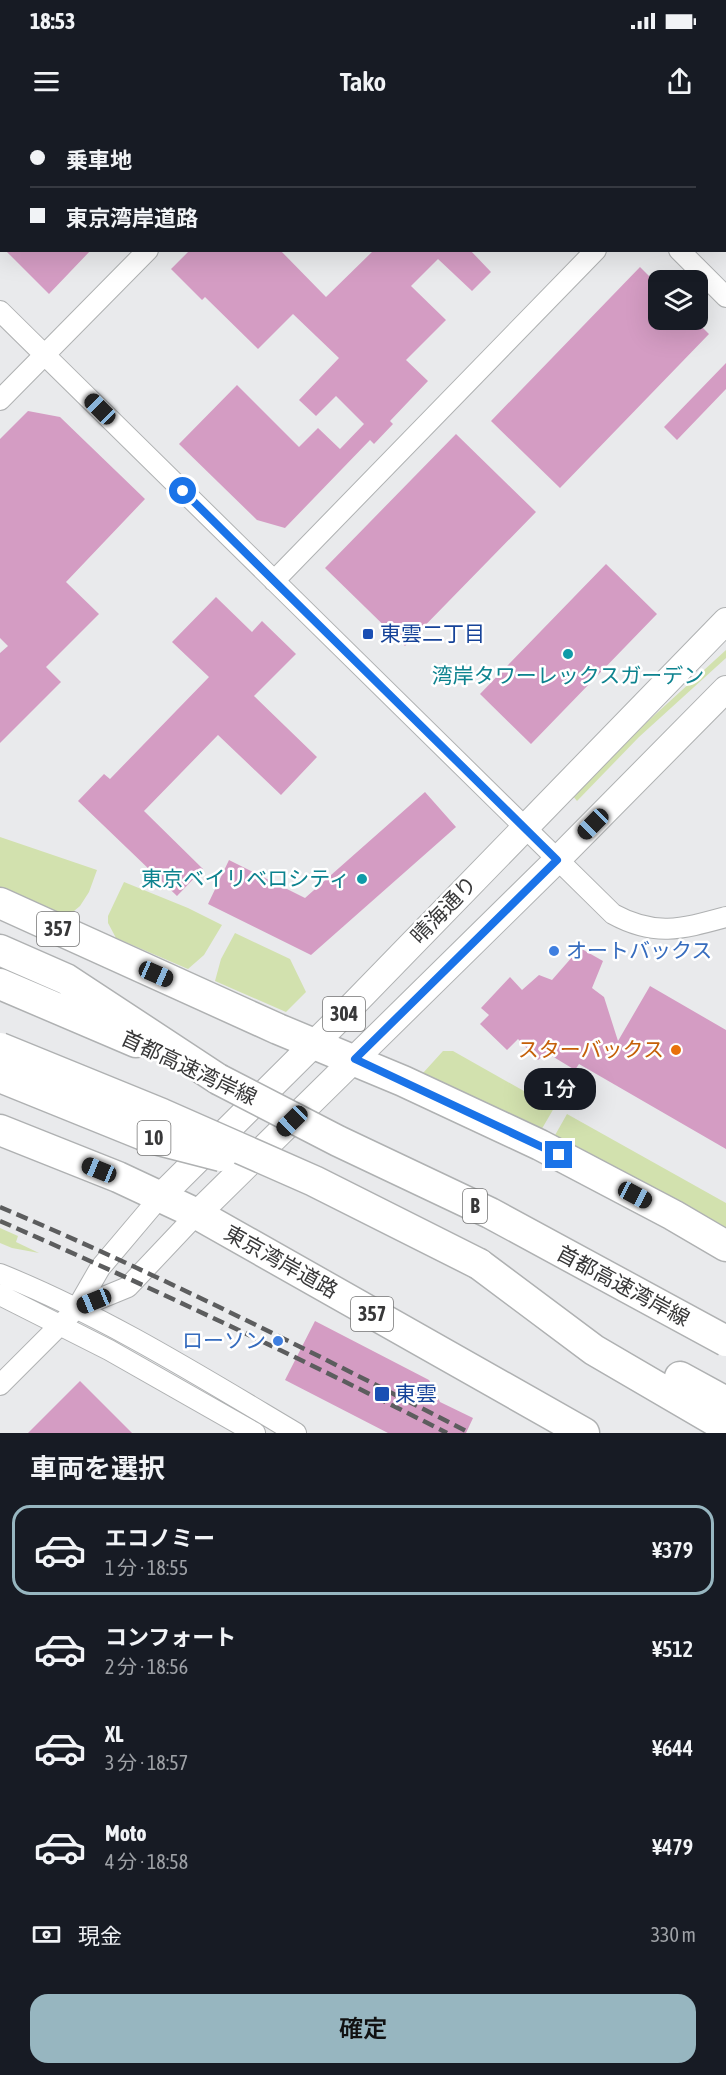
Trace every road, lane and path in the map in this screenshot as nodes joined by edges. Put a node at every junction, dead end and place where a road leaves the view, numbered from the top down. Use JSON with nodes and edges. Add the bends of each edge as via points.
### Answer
{"nodes":[{"id":1,"x":146,"y":252,"type":"edge"},
{"id":2,"x":594,"y":252,"type":"edge"},
{"id":3,"x":681,"y":252,"type":"edge"},
{"id":4,"x":726,"y":297,"type":"edge"},
{"id":5,"x":0,"y":312,"type":"edge"},
{"id":6,"x":45,"y":357,"type":"junction"},
{"id":7,"x":0,"y":400,"type":"edge"},
{"id":8,"x":274,"y":581,"type":"junction"},
{"id":9,"x":726,"y":621,"type":"edge"},
{"id":10,"x":726,"y":689,"type":"edge"},
{"id":11,"x":525,"y":828,"type":"junction"},
{"id":12,"x":557,"y":860,"type":"junction"},
{"id":13,"x":0,"y":903,"type":"edge"},
{"id":14,"x":726,"y":917,"type":"edge"},
{"id":15,"x":0,"y":950,"type":"edge"},
{"id":16,"x":0,"y":984,"type":"edge"},
{"id":17,"x":314,"y":1043,"type":"junction"},
{"id":18,"x":0,"y":1048,"type":"edge"},
{"id":19,"x":355,"y":1059,"type":"junction"},
{"id":20,"x":0,"y":1077,"type":"edge"},
{"id":21,"x":219,"y":1079,"type":"junction"},
{"id":22,"x":0,"y":1130,"type":"edge"},
{"id":23,"x":314,"y":1181,"type":"junction"},
{"id":24,"x":160,"y":1197,"type":"junction"},
{"id":25,"x":197,"y":1214,"type":"junction"},
{"id":26,"x":726,"y":1246,"type":"edge"},
{"id":27,"x":479,"y":1264,"type":"junction"},
{"id":28,"x":0,"y":1274,"type":"edge"},
{"id":29,"x":0,"y":1295,"type":"edge"},
{"id":30,"x":77,"y":1308,"type":"junction"},
{"id":31,"x":59,"y":1323,"type":"junction"},
{"id":32,"x":726,"y":1341,"type":"edge"},
{"id":33,"x":0,"y":1385,"type":"edge"},
{"id":34,"x":726,"y":1402,"type":"edge"},
{"id":35,"x":726,"y":1427,"type":"edge"},
{"id":36,"x":255,"y":1433,"type":"edge"},
{"id":37,"x":296,"y":1433,"type":"edge"},
{"id":38,"x":584,"y":1433,"type":"edge"}],
"edges":[{"from":1,"to":6,"type":"street"},
{"from":2,"to":8,"type":"street"},
{"from":3,"to":4,"type":"street"},
{"from":5,"to":6,"type":"street"},
{"from":6,"to":7,"type":"street"},
{"from":6,"to":8,"type":"street"},
{"from":8,"to":11,"type":"street"},
{"from":9,"to":11,"type":"main road","name":"晴海通り","number":"304"},
{"from":10,"to":12,"type":"main road","name":"晴海通り","number":"304"},
{"from":11,"to":12,"type":"street"},
{"from":11,"to":17,"type":"main road","name":"晴海通り","number":"304"},
{"from":12,"to":14,"type":"street","via":[[613,914],[636,925],[677,929]]},
{"from":12,"to":19,"type":"main road","name":"晴海通り","number":"304"},
{"from":13,"to":17,"type":"highway","number":"357"},
{"from":15,"to":21,"type":"highway","number":"B","via":[[66,980]]},
{"from":16,"to":21,"type":"highway","name":"首都高速湾岸線","number":"B"},
{"from":17,"to":19,"type":"highway","number":"357"},
{"from":17,"to":24,"type":"main road","name":"晴海通り","number":"304"},
{"from":18,"to":23,"type":"highway","number":"B","bridge":true},
{"from":19,"to":25,"type":"main road","name":"晴海通り","number":"304"},
{"from":19,"to":26,"type":"highway","number":"357","via":[[540,1146]]},
{"from":20,"to":23,"type":"highway","number":"10","bridge":true,"via":[[151,1137]]},
{"from":21,"to":32,"type":"highway","name":"首都高速湾岸線","number":"B","bridge":true,"via":[[490,1213]]},
{"from":22,"to":24,"type":"highway","name":"東京湾岸道路","number":"357"},
{"from":23,"to":27,"type":"highway","number":"B","bridge":true},
{"from":24,"to":25,"type":"highway","name":"東京湾岸道路","number":"357"},
{"from":24,"to":30,"type":"street","via":[[100,1268]]},
{"from":25,"to":30,"type":"street","via":[[128,1287]]},
{"from":25,"to":38,"type":"highway","name":"東京湾岸道路","number":"357"},
{"from":27,"to":34,"type":"highway","number":"B"},
{"from":27,"to":35,"type":"highway","number":"B","via":[[594,1350]]},
{"from":28,"to":30,"type":"street"},
{"from":29,"to":31,"type":"street"},
{"from":30,"to":31,"type":"street"},
{"from":30,"to":37,"type":"street"},
{"from":31,"to":33,"type":"street"},
{"from":31,"to":36,"type":"street"}]}
